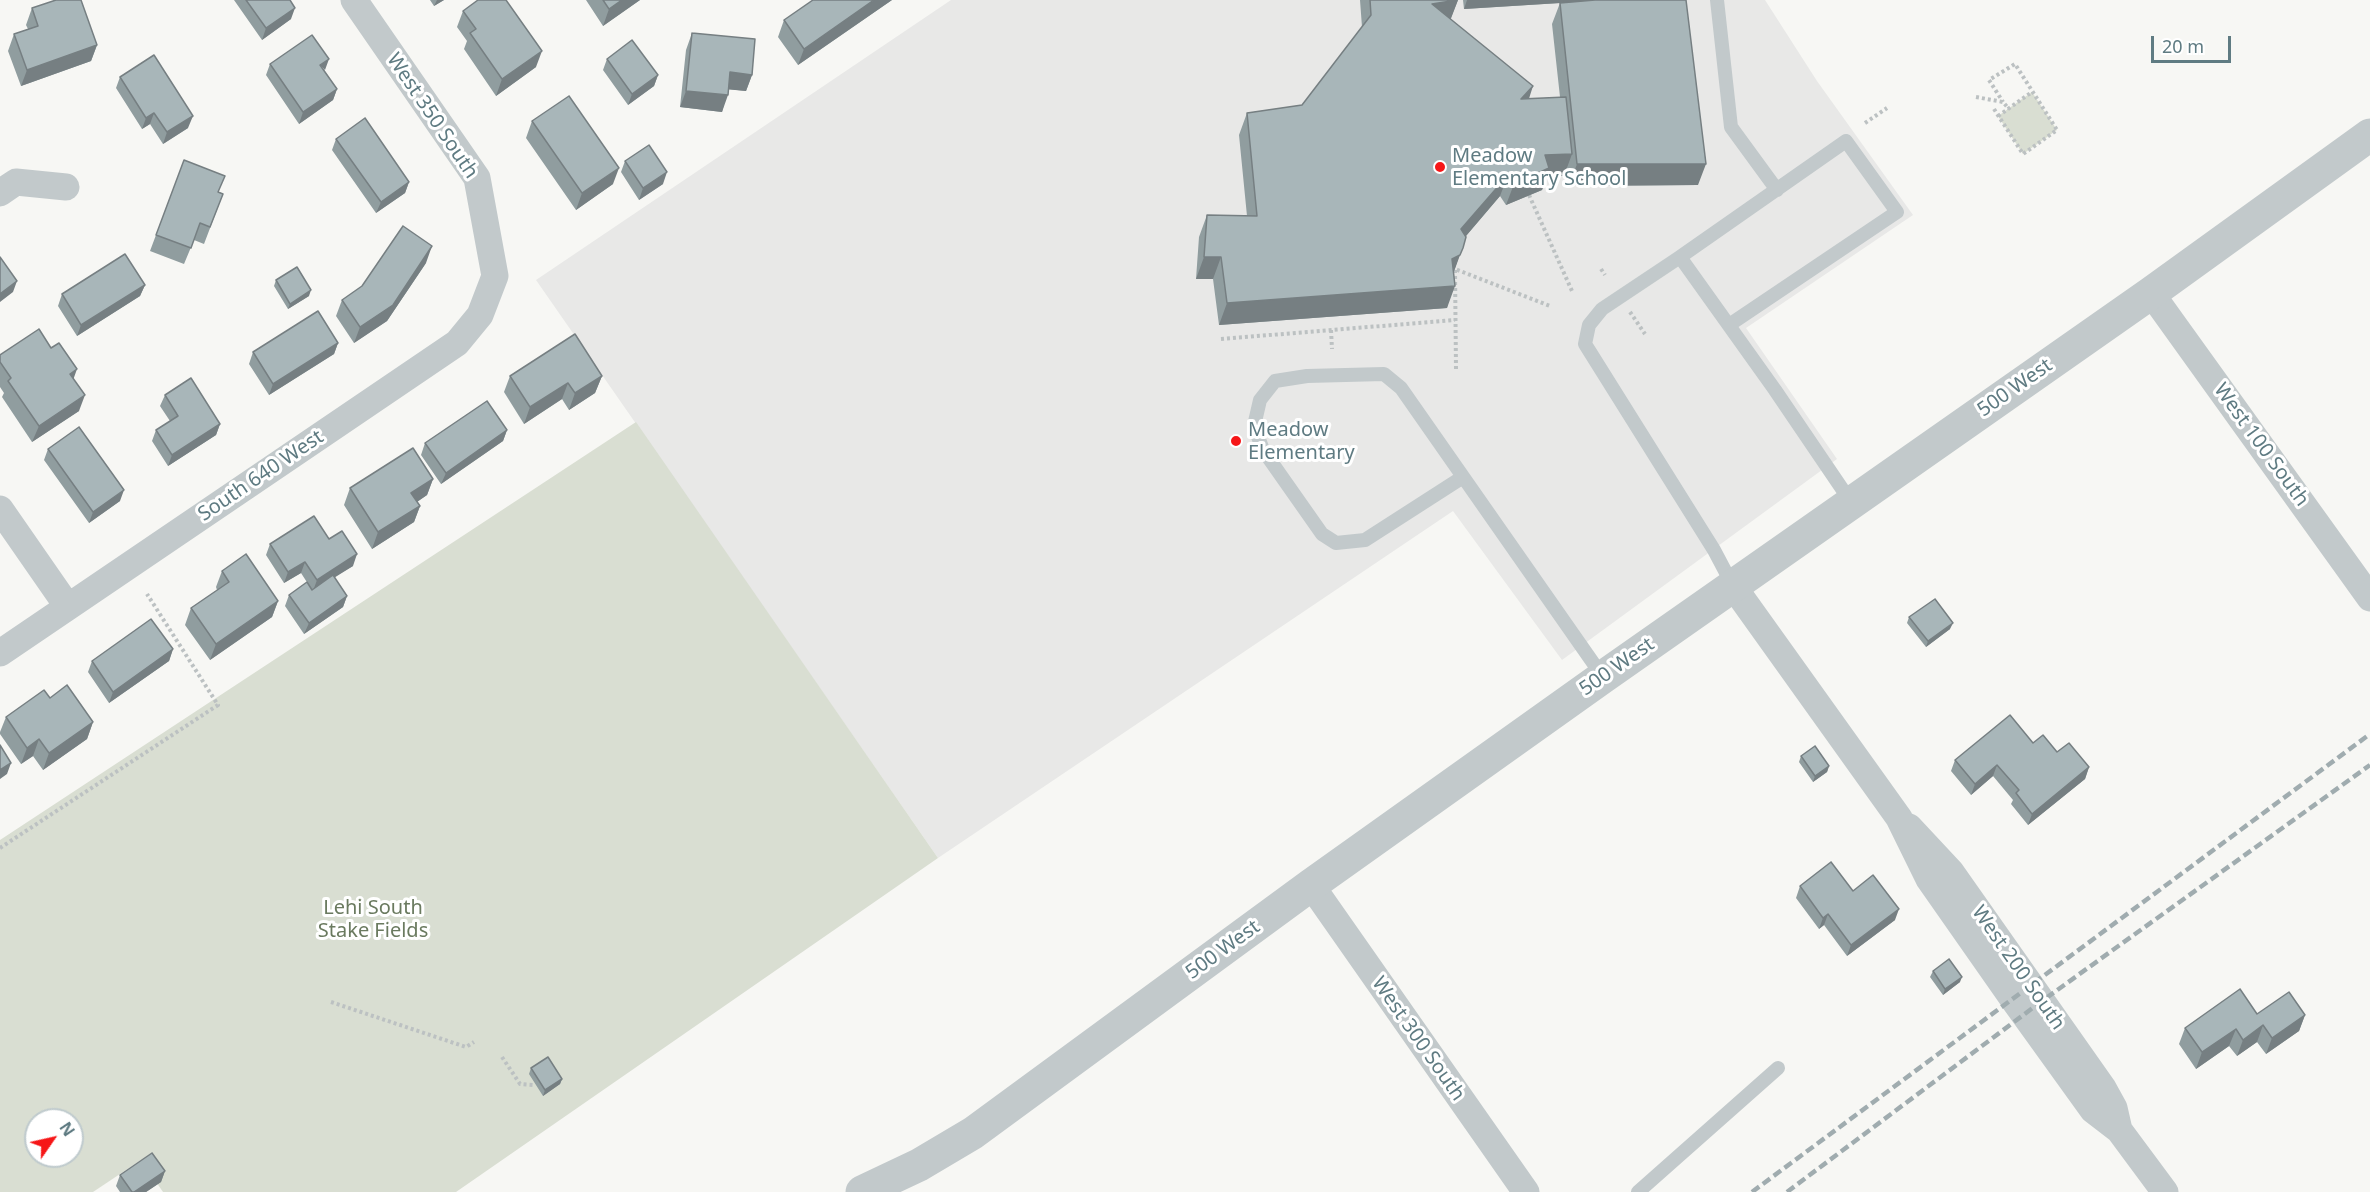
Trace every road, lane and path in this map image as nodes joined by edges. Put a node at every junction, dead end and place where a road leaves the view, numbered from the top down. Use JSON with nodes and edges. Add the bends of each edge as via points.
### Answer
{"nodes":[{"id":1,"x":354,"y":0,"type":"edge"},
{"id":2,"x":1717,"y":0,"type":"edge"},
{"id":3,"x":2032,"y":92,"type":"junction"},
{"id":4,"x":1976,"y":97,"type":"dead end"},
{"id":5,"x":2003,"y":102,"type":"junction"},
{"id":6,"x":1887,"y":108,"type":"dead end"},
{"id":7,"x":1994,"y":109,"type":"dead end"},
{"id":8,"x":2009,"y":109,"type":"junction"},
{"id":9,"x":1998,"y":116,"type":"junction"},
{"id":10,"x":1864,"y":123,"type":"dead end"},
{"id":11,"x":2370,"y":135,"type":"edge"},
{"id":12,"x":66,"y":187,"type":"dead end"},
{"id":13,"x":1776,"y":190,"type":"junction"},
{"id":14,"x":0,"y":193,"type":"edge"},
{"id":15,"x":1529,"y":195,"type":"edge"},
{"id":16,"x":1680,"y":257,"type":"junction"},
{"id":17,"x":1601,"y":268,"type":"dead end"},
{"id":18,"x":495,"y":276,"type":"joint"},
{"id":19,"x":1605,"y":276,"type":"dead end"},
{"id":20,"x":1572,"y":291,"type":"dead end"},
{"id":21,"x":2151,"y":293,"type":"junction"},
{"id":22,"x":1624,"y":304,"type":"dead end"},
{"id":23,"x":1550,"y":306,"type":"dead end"},
{"id":24,"x":1455,"y":320,"type":"junction"},
{"id":25,"x":1729,"y":325,"type":"junction"},
{"id":26,"x":1331,"y":330,"type":"junction"},
{"id":27,"x":1645,"y":334,"type":"dead end"},
{"id":28,"x":1221,"y":339,"type":"dead end"},
{"id":29,"x":1332,"y":349,"type":"dead end"},
{"id":30,"x":1456,"y":369,"type":"dead end"},
{"id":31,"x":1463,"y":477,"type":"junction"},
{"id":32,"x":1851,"y":502,"type":"junction"},
{"id":33,"x":0,"y":509,"type":"edge"},
{"id":34,"x":1733,"y":586,"type":"junction"},
{"id":35,"x":147,"y":594,"type":"dead end"},
{"id":36,"x":2370,"y":597,"type":"edge"},
{"id":37,"x":68,"y":607,"type":"junction"},
{"id":38,"x":0,"y":653,"type":"edge"},
{"id":39,"x":1603,"y":677,"type":"junction"},
{"id":40,"x":0,"y":848,"type":"edge"},
{"id":41,"x":1311,"y":885,"type":"junction"},
{"id":42,"x":331,"y":1002,"type":"dead end"},
{"id":43,"x":474,"y":1042,"type":"dead end"},
{"id":44,"x":502,"y":1057,"type":"dead end"},
{"id":45,"x":1778,"y":1068,"type":"dead end"},
{"id":46,"x":533,"y":1085,"type":"dead end"},
{"id":47,"x":862,"y":1192,"type":"edge"},
{"id":48,"x":1526,"y":1192,"type":"edge"},
{"id":49,"x":1638,"y":1192,"type":"edge"},
{"id":50,"x":2165,"y":1192,"type":"edge"}],
"edges":[{"from":1,"to":18,"type":"street","name":"West 350 South","via":[[477,178]]},
{"from":2,"to":13,"type":"lane","via":[[1731,127]]},
{"from":3,"to":5,"type":"path","via":[[2014,64],[1989,80]]},
{"from":3,"to":8,"type":"path"},
{"from":3,"to":9,"type":"path","via":[[2057,130],[2023,154]]},
{"from":4,"to":5,"type":"path"},
{"from":5,"to":8,"type":"path"},
{"from":6,"to":10,"type":"path"},
{"from":7,"to":9,"type":"path"},
{"from":8,"to":9,"type":"path"},
{"from":11,"to":21,"type":"street","name":"500 West"},
{"from":12,"to":14,"type":"street","via":[[16,182]]},
{"from":13,"to":16,"type":"lane"},
{"from":13,"to":25,"type":"lane","via":[[1846,141],[1897,212]]},
{"from":15,"to":20,"type":"path"},
{"from":16,"to":25,"type":"lane"},
{"from":16,"to":34,"type":"lane","via":[[1602,309],[1589,325],[1585,344]]},
{"from":17,"to":19,"type":"path"},
{"from":18,"to":37,"type":"street","name":"South 640 West","via":[[480,315],[457,343]]},
{"from":21,"to":32,"type":"street","name":"500 West"},
{"from":21,"to":36,"type":"street","name":"West 100 South"},
{"from":22,"to":27,"type":"path"},
{"from":23,"to":24,"type":"path","via":[[1455,269]]},
{"from":24,"to":26,"type":"path"},
{"from":24,"to":30,"type":"path"},
{"from":25,"to":32,"type":"lane"},
{"from":26,"to":28,"type":"path"},
{"from":26,"to":29,"type":"path"},
{"from":31,"to":31,"type":"lane","via":[[1401,388],[1384,374],[1275,381],[1260,400],[1254,426],[1263,450],[1322,534],[1336,543],[1365,540]]},
{"from":31,"to":39,"type":"lane"},
{"from":32,"to":34,"type":"street","name":"500 West"},
{"from":33,"to":37,"type":"street"},
{"from":34,"to":39,"type":"street","name":"500 West"},
{"from":34,"to":50,"type":"street","name":"West 200 South","via":[[1899,818],[1951,872],[2103,1088],[2114,1108],[2119,1130]]},
{"from":35,"to":40,"type":"path","via":[[218,705]]},
{"from":37,"to":38,"type":"street","name":"South 640 West"},
{"from":39,"to":41,"type":"street","name":"500 West"},
{"from":41,"to":47,"type":"street","name":"500 West","via":[[973,1133]]},
{"from":41,"to":48,"type":"street","name":"West 300 South"},
{"from":42,"to":43,"type":"path","via":[[466,1047]]},
{"from":44,"to":46,"type":"path","via":[[520,1084]]},
{"from":45,"to":49,"type":"lane"}]}
